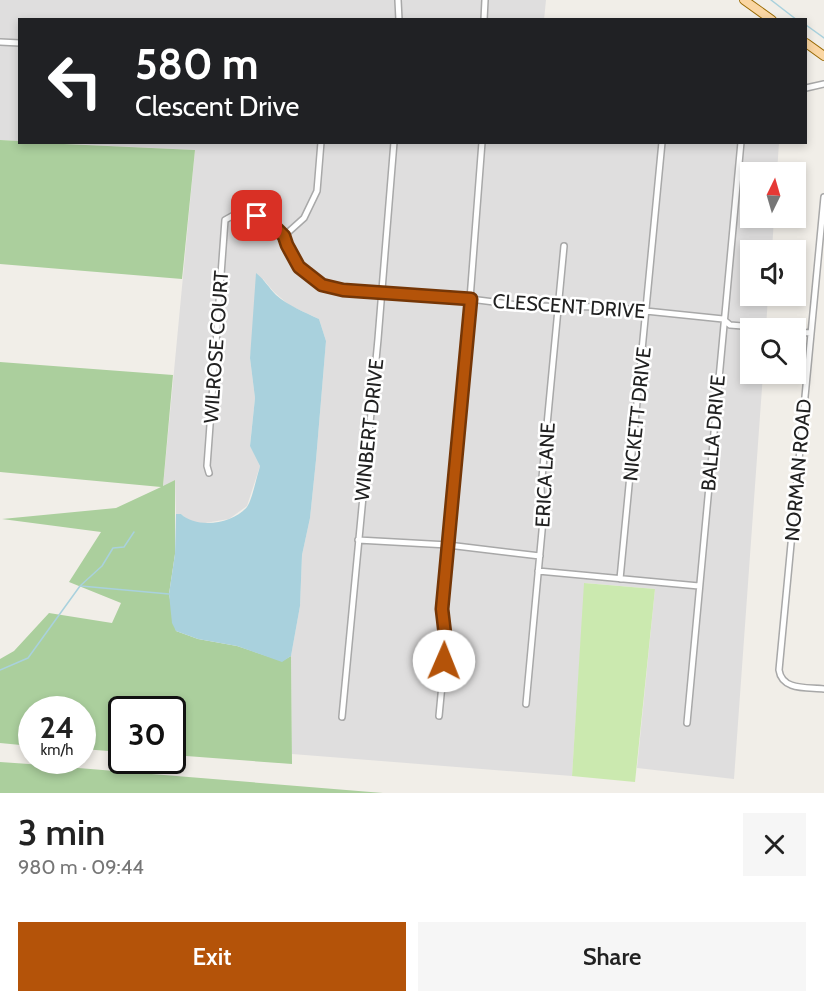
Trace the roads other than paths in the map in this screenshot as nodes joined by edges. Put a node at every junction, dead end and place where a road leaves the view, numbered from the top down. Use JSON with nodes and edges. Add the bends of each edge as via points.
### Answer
{"nodes":[{"id":1,"x":398,"y":0,"type":"edge"},
{"id":2,"x":485,"y":0,"type":"edge"},
{"id":3,"x":744,"y":0,"type":"edge"},
{"id":4,"x":399,"y":18,"type":"edge"},
{"id":5,"x":484,"y":18,"type":"edge"},
{"id":6,"x":769,"y":18,"type":"edge"},
{"id":7,"x":0,"y":42,"type":"edge"},
{"id":8,"x":18,"y":43,"type":"edge"},
{"id":9,"x":807,"y":44,"type":"edge"},
{"id":10,"x":824,"y":56,"type":"edge"},
{"id":11,"x":824,"y":84,"type":"edge"},
{"id":12,"x":807,"y":88,"type":"edge"},
{"id":13,"x":321,"y":144,"type":"edge"},
{"id":14,"x":394,"y":144,"type":"edge"},
{"id":15,"x":482,"y":144,"type":"edge"},
{"id":16,"x":662,"y":144,"type":"edge"},
{"id":17,"x":741,"y":144,"type":"edge"},
{"id":18,"x":824,"y":197,"type":"edge"},
{"id":19,"x":225,"y":220,"type":"joint"},
{"id":20,"x":284,"y":236,"type":"junction"},
{"id":21,"x":564,"y":246,"type":"dead end"},
{"id":22,"x":381,"y":292,"type":"junction"},
{"id":23,"x":471,"y":299,"type":"junction"},
{"id":24,"x":558,"y":306,"type":"junction"},
{"id":25,"x":647,"y":312,"type":"junction"},
{"id":26,"x":723,"y":319,"type":"junction"},
{"id":27,"x":740,"y":326,"type":"edge"},
{"id":28,"x":806,"y":333,"type":"edge"},
{"id":29,"x":811,"y":333,"type":"junction"},
{"id":30,"x":209,"y":474,"type":"dead end"},
{"id":31,"x":358,"y":540,"type":"junction"},
{"id":32,"x":448,"y":544,"type":"junction"},
{"id":33,"x":540,"y":556,"type":"junction"},
{"id":34,"x":538,"y":571,"type":"junction"},
{"id":35,"x":620,"y":579,"type":"junction"},
{"id":36,"x":699,"y":586,"type":"junction"},
{"id":37,"x":824,"y":689,"type":"edge"},
{"id":38,"x":526,"y":704,"type":"dead end"},
{"id":39,"x":439,"y":716,"type":"dead end"},
{"id":40,"x":342,"y":717,"type":"dead end"},
{"id":41,"x":687,"y":723,"type":"dead end"}],
"edges":[{"from":1,"to":4,"type":"street"},
{"from":2,"to":5,"type":"street"},
{"from":3,"to":6,"type":"main road"},
{"from":7,"to":8,"type":"street"},
{"from":9,"to":10,"type":"main road"},
{"from":11,"to":12,"type":"street"},
{"from":13,"to":20,"type":"street","via":[[317,191],[304,218]]},
{"from":14,"to":22,"type":"street","name":"WINBERT DRIVE"},
{"from":15,"to":23,"type":"street"},
{"from":16,"to":25,"type":"street","name":"NICKETT DRIVE"},
{"from":17,"to":26,"type":"street","name":"BALLA DRIVE"},
{"from":18,"to":29,"type":"street","name":"NORMAN ROAD"},
{"from":19,"to":20,"type":"street","name":"CLESCENT DRIVE","via":[[234,215],[257,216]]},
{"from":19,"to":30,"type":"street","name":"WILROSE COURT"},
{"from":20,"to":22,"type":"street","name":"CLESCENT DRIVE","via":[[299,267],[322,285]]},
{"from":21,"to":24,"type":"street","name":"ERICA LANE"},
{"from":22,"to":23,"type":"street","name":"CLESCENT DRIVE"},
{"from":22,"to":31,"type":"street","name":"WINBERT DRIVE"},
{"from":23,"to":24,"type":"street","name":"CLESCENT DRIVE"},
{"from":23,"to":32,"type":"street"},
{"from":24,"to":25,"type":"street","name":"CLESCENT DRIVE"},
{"from":24,"to":33,"type":"street","name":"ERICA LANE","via":[[541,488]]},
{"from":25,"to":26,"type":"street","name":"CLESCENT DRIVE"},
{"from":25,"to":35,"type":"street","name":"NICKETT DRIVE"},
{"from":26,"to":27,"type":"street","name":"CLESCENT DRIVE"},
{"from":26,"to":36,"type":"street","name":"BALLA DRIVE"},
{"from":28,"to":29,"type":"street"},
{"from":29,"to":37,"type":"street","name":"NORMAN ROAD","via":[[779,670],[784,682],[792,686]]},
{"from":31,"to":32,"type":"street"},
{"from":31,"to":40,"type":"street","name":"WINBERT DRIVE"},
{"from":32,"to":33,"type":"street"},
{"from":32,"to":39,"type":"street","via":[[442,609],[446,643]]},
{"from":33,"to":34,"type":"street","name":"ERICA LANE"},
{"from":34,"to":35,"type":"street"},
{"from":34,"to":38,"type":"street","name":"ERICA LANE"},
{"from":35,"to":36,"type":"street"},
{"from":36,"to":41,"type":"street","name":"BALLA DRIVE"}]}
